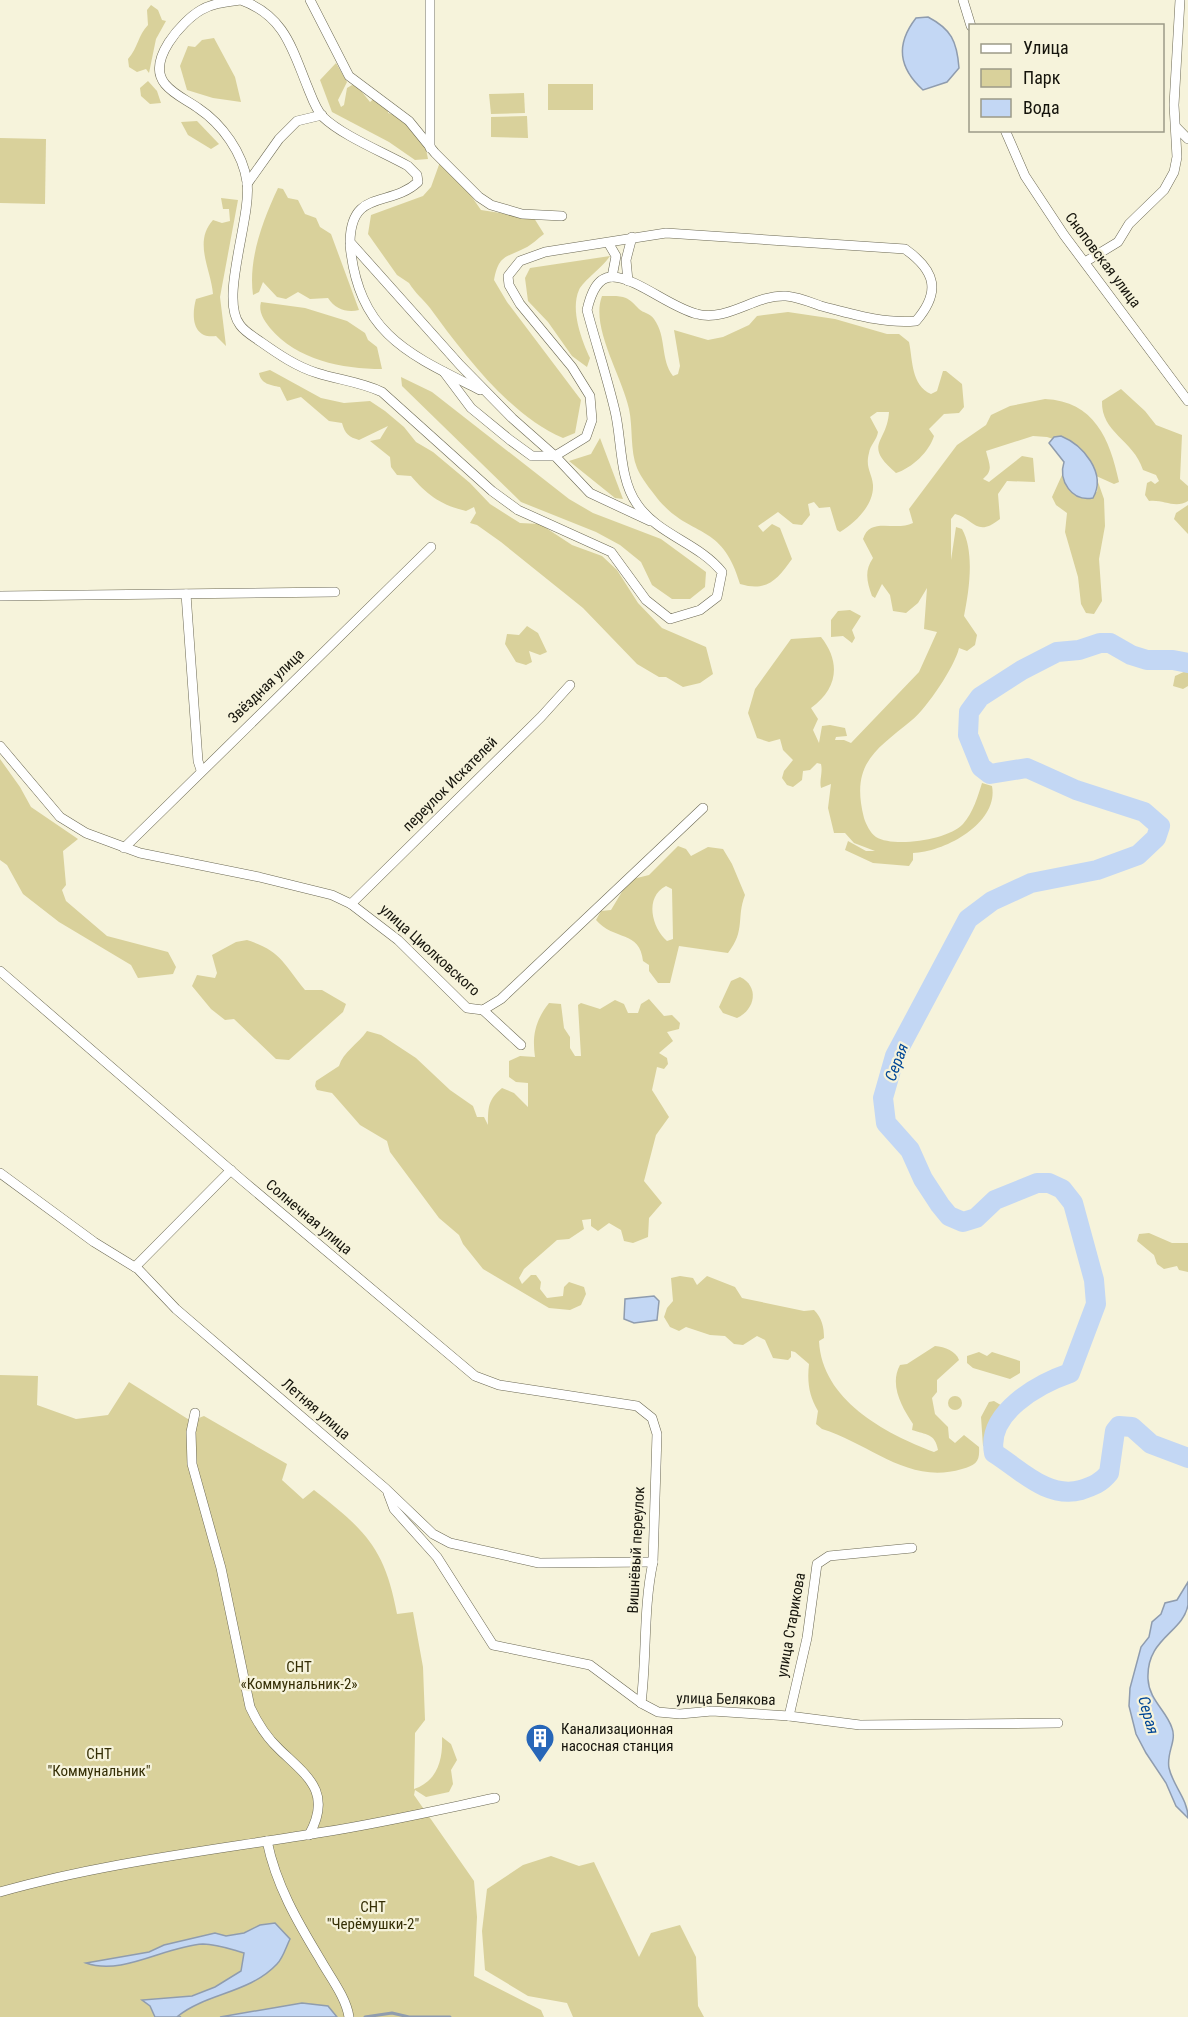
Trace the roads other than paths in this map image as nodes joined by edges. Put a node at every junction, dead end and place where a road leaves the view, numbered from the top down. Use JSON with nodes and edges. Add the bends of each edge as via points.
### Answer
{"nodes":[{"id":1,"x":310,"y":0,"type":"edge"},
{"id":2,"x":430,"y":0,"type":"edge"},
{"id":3,"x":963,"y":0,"type":"edge"},
{"id":4,"x":1180,"y":0,"type":"edge"},
{"id":5,"x":970,"y":24,"type":"edge"},
{"id":6,"x":322,"y":115,"type":"junction"},
{"id":7,"x":1177,"y":128,"type":"junction"},
{"id":8,"x":1006,"y":132,"type":"edge"},
{"id":9,"x":1188,"y":139,"type":"edge"},
{"id":10,"x":430,"y":148,"type":"junction"},
{"id":11,"x":247,"y":184,"type":"junction"},
{"id":12,"x":562,"y":216,"type":"dead end"},
{"id":13,"x":632,"y":237,"type":"junction"},
{"id":14,"x":350,"y":242,"type":"junction"},
{"id":15,"x":609,"y":244,"type":"junction"},
{"id":16,"x":1085,"y":262,"type":"junction"},
{"id":17,"x":612,"y":276,"type":"junction"},
{"id":18,"x":628,"y":281,"type":"junction"},
{"id":19,"x":444,"y":372,"type":"junction"},
{"id":20,"x":487,"y":393,"type":"junction"},
{"id":21,"x":1188,"y":401,"type":"edge"},
{"id":22,"x":555,"y":456,"type":"junction"},
{"id":23,"x":653,"y":522,"type":"junction"},
{"id":24,"x":431,"y":548,"type":"dead end"},
{"id":25,"x":335,"y":592,"type":"dead end"},
{"id":26,"x":186,"y":594,"type":"junction"},
{"id":27,"x":0,"y":596,"type":"edge"},
{"id":28,"x":570,"y":685,"type":"dead end"},
{"id":29,"x":0,"y":746,"type":"edge"},
{"id":30,"x":201,"y":770,"type":"junction"},
{"id":31,"x":703,"y":808,"type":"dead end"},
{"id":32,"x":123,"y":848,"type":"junction"},
{"id":33,"x":351,"y":904,"type":"junction"},
{"id":34,"x":0,"y":971,"type":"edge"},
{"id":35,"x":483,"y":1010,"type":"junction"},
{"id":36,"x":521,"y":1045,"type":"dead end"},
{"id":37,"x":231,"y":1170,"type":"junction"},
{"id":38,"x":0,"y":1173,"type":"edge"},
{"id":39,"x":135,"y":1267,"type":"junction"},
{"id":40,"x":637,"y":1406,"type":"joint"},
{"id":41,"x":195,"y":1413,"type":"dead end"},
{"id":42,"x":386,"y":1489,"type":"junction"},
{"id":43,"x":912,"y":1548,"type":"dead end"},
{"id":44,"x":652,"y":1562,"type":"junction"},
{"id":45,"x":642,"y":1703,"type":"junction"},
{"id":46,"x":789,"y":1716,"type":"junction"},
{"id":47,"x":1058,"y":1723,"type":"dead end"},
{"id":48,"x":495,"y":1798,"type":"dead end"},
{"id":49,"x":309,"y":1835,"type":"junction"},
{"id":50,"x":267,"y":1841,"type":"junction"},
{"id":51,"x":0,"y":1892,"type":"edge"},
{"id":52,"x":349,"y":2017,"type":"edge"}],
"edges":[{"from":1,"to":10,"type":"street","via":[[349,76],[409,121]]},
{"from":2,"to":10,"type":"street"},
{"from":3,"to":5,"type":"street"},
{"from":4,"to":7,"type":"street","via":[[1174,105]]},
{"from":6,"to":11,"type":"street","via":[[297,121]]},
{"from":6,"to":11,"type":"street","via":[[287,36],[272,16],[241,0],[202,9],[184,23],[168,42],[162,57],[163,82],[206,113],[220,129],[234,146]]},
{"from":6,"to":14,"type":"street","via":[[417,175],[418,182],[410,190],[382,197],[356,212]]},
{"from":7,"to":9,"type":"street"},
{"from":7,"to":16,"type":"street","via":[[1177,158],[1164,190],[1129,224],[1118,242]]},
{"from":8,"to":16,"type":"street","name":"Сноповская улица","via":[[1025,176]]},
{"from":10,"to":12,"type":"street","via":[[491,205],[522,214]]},
{"from":11,"to":23,"type":"street","via":[[233,310],[240,325],[252,335],[287,360],[315,373],[382,392],[518,510],[611,552],[646,600],[670,619],[700,610],[717,597],[722,572],[712,560]]},
{"from":13,"to":15,"type":"street"},
{"from":13,"to":18,"type":"street","via":[[626,260]]},
{"from":13,"to":18,"type":"street","via":[[707,234],[905,249],[922,261],[932,278],[931,296],[928,307],[916,321],[880,320],[785,296],[715,315],[700,315]]},
{"from":14,"to":19,"type":"street","via":[[353,267],[380,328]]},
{"from":14,"to":20,"type":"street"},
{"from":15,"to":17,"type":"street","via":[[616,256]]},
{"from":15,"to":22,"type":"street","via":[[544,252],[520,261],[508,276],[520,304],[572,367],[590,396],[592,420],[586,437]]},
{"from":16,"to":21,"type":"street","name":"Сноповская улица"},
{"from":17,"to":18,"type":"street"},
{"from":17,"to":23,"type":"street","via":[[601,281],[590,294],[587,310],[616,413],[627,480],[636,503]]},
{"from":19,"to":20,"type":"street"},
{"from":19,"to":22,"type":"street","via":[[471,408],[532,456]]},
{"from":20,"to":22,"type":"street"},
{"from":22,"to":23,"type":"street","via":[[590,493]]},
{"from":24,"to":30,"type":"street","name":"Звёздная улица"},
{"from":25,"to":26,"type":"street"},
{"from":26,"to":27,"type":"street"},
{"from":26,"to":30,"type":"street"},
{"from":28,"to":33,"type":"street","name":"переулок Искателей"},
{"from":29,"to":32,"type":"street","name":"улица Циолковского","via":[[60,818]]},
{"from":30,"to":32,"type":"street","name":"Звёздная улица"},
{"from":31,"to":35,"type":"street","name":"улица Циолковского","via":[[501,999]]},
{"from":32,"to":33,"type":"street","name":"улица Циолковского","via":[[259,877],[332,895]]},
{"from":33,"to":35,"type":"street","name":"улица Циолковского","via":[[398,940],[467,1008]]},
{"from":34,"to":37,"type":"street","name":"Солнечная улица"},
{"from":35,"to":36,"type":"street"},
{"from":37,"to":39,"type":"street"},
{"from":37,"to":40,"type":"street","name":"Солнечная улица","via":[[475,1376],[499,1385]]},
{"from":38,"to":39,"type":"street","name":"Летняя улица"},
{"from":39,"to":42,"type":"street","name":"Летняя улица","via":[[176,1309]]},
{"from":40,"to":44,"type":"street","name":"Вишнёвый переулок","via":[[652,1418],[657,1434]]},
{"from":41,"to":49,"type":"street","via":[[192,1464],[221,1568],[250,1707],[277,1748],[312,1781],[319,1810]]},
{"from":42,"to":44,"type":"street","name":"Летняя улица","via":[[433,1534],[450,1543],[539,1563]]},
{"from":42,"to":45,"type":"street","name":"улица Белякова","via":[[394,1509],[437,1557],[493,1645],[590,1665]]},
{"from":43,"to":46,"type":"street","name":"улица Старикова","via":[[829,1556],[817,1564],[807,1638]]},
{"from":44,"to":45,"type":"street","name":"Вишнёвый переулок"},
{"from":45,"to":46,"type":"street","name":"улица Белякова","via":[[658,1712],[680,1714],[712,1711]]},
{"from":46,"to":47,"type":"street","name":"улица Белякова","via":[[860,1725]]},
{"from":48,"to":49,"type":"street"},
{"from":49,"to":50,"type":"street"},
{"from":50,"to":51,"type":"street","via":[[158,1858]]},
{"from":50,"to":52,"type":"street","via":[[277,1881]]}]}
